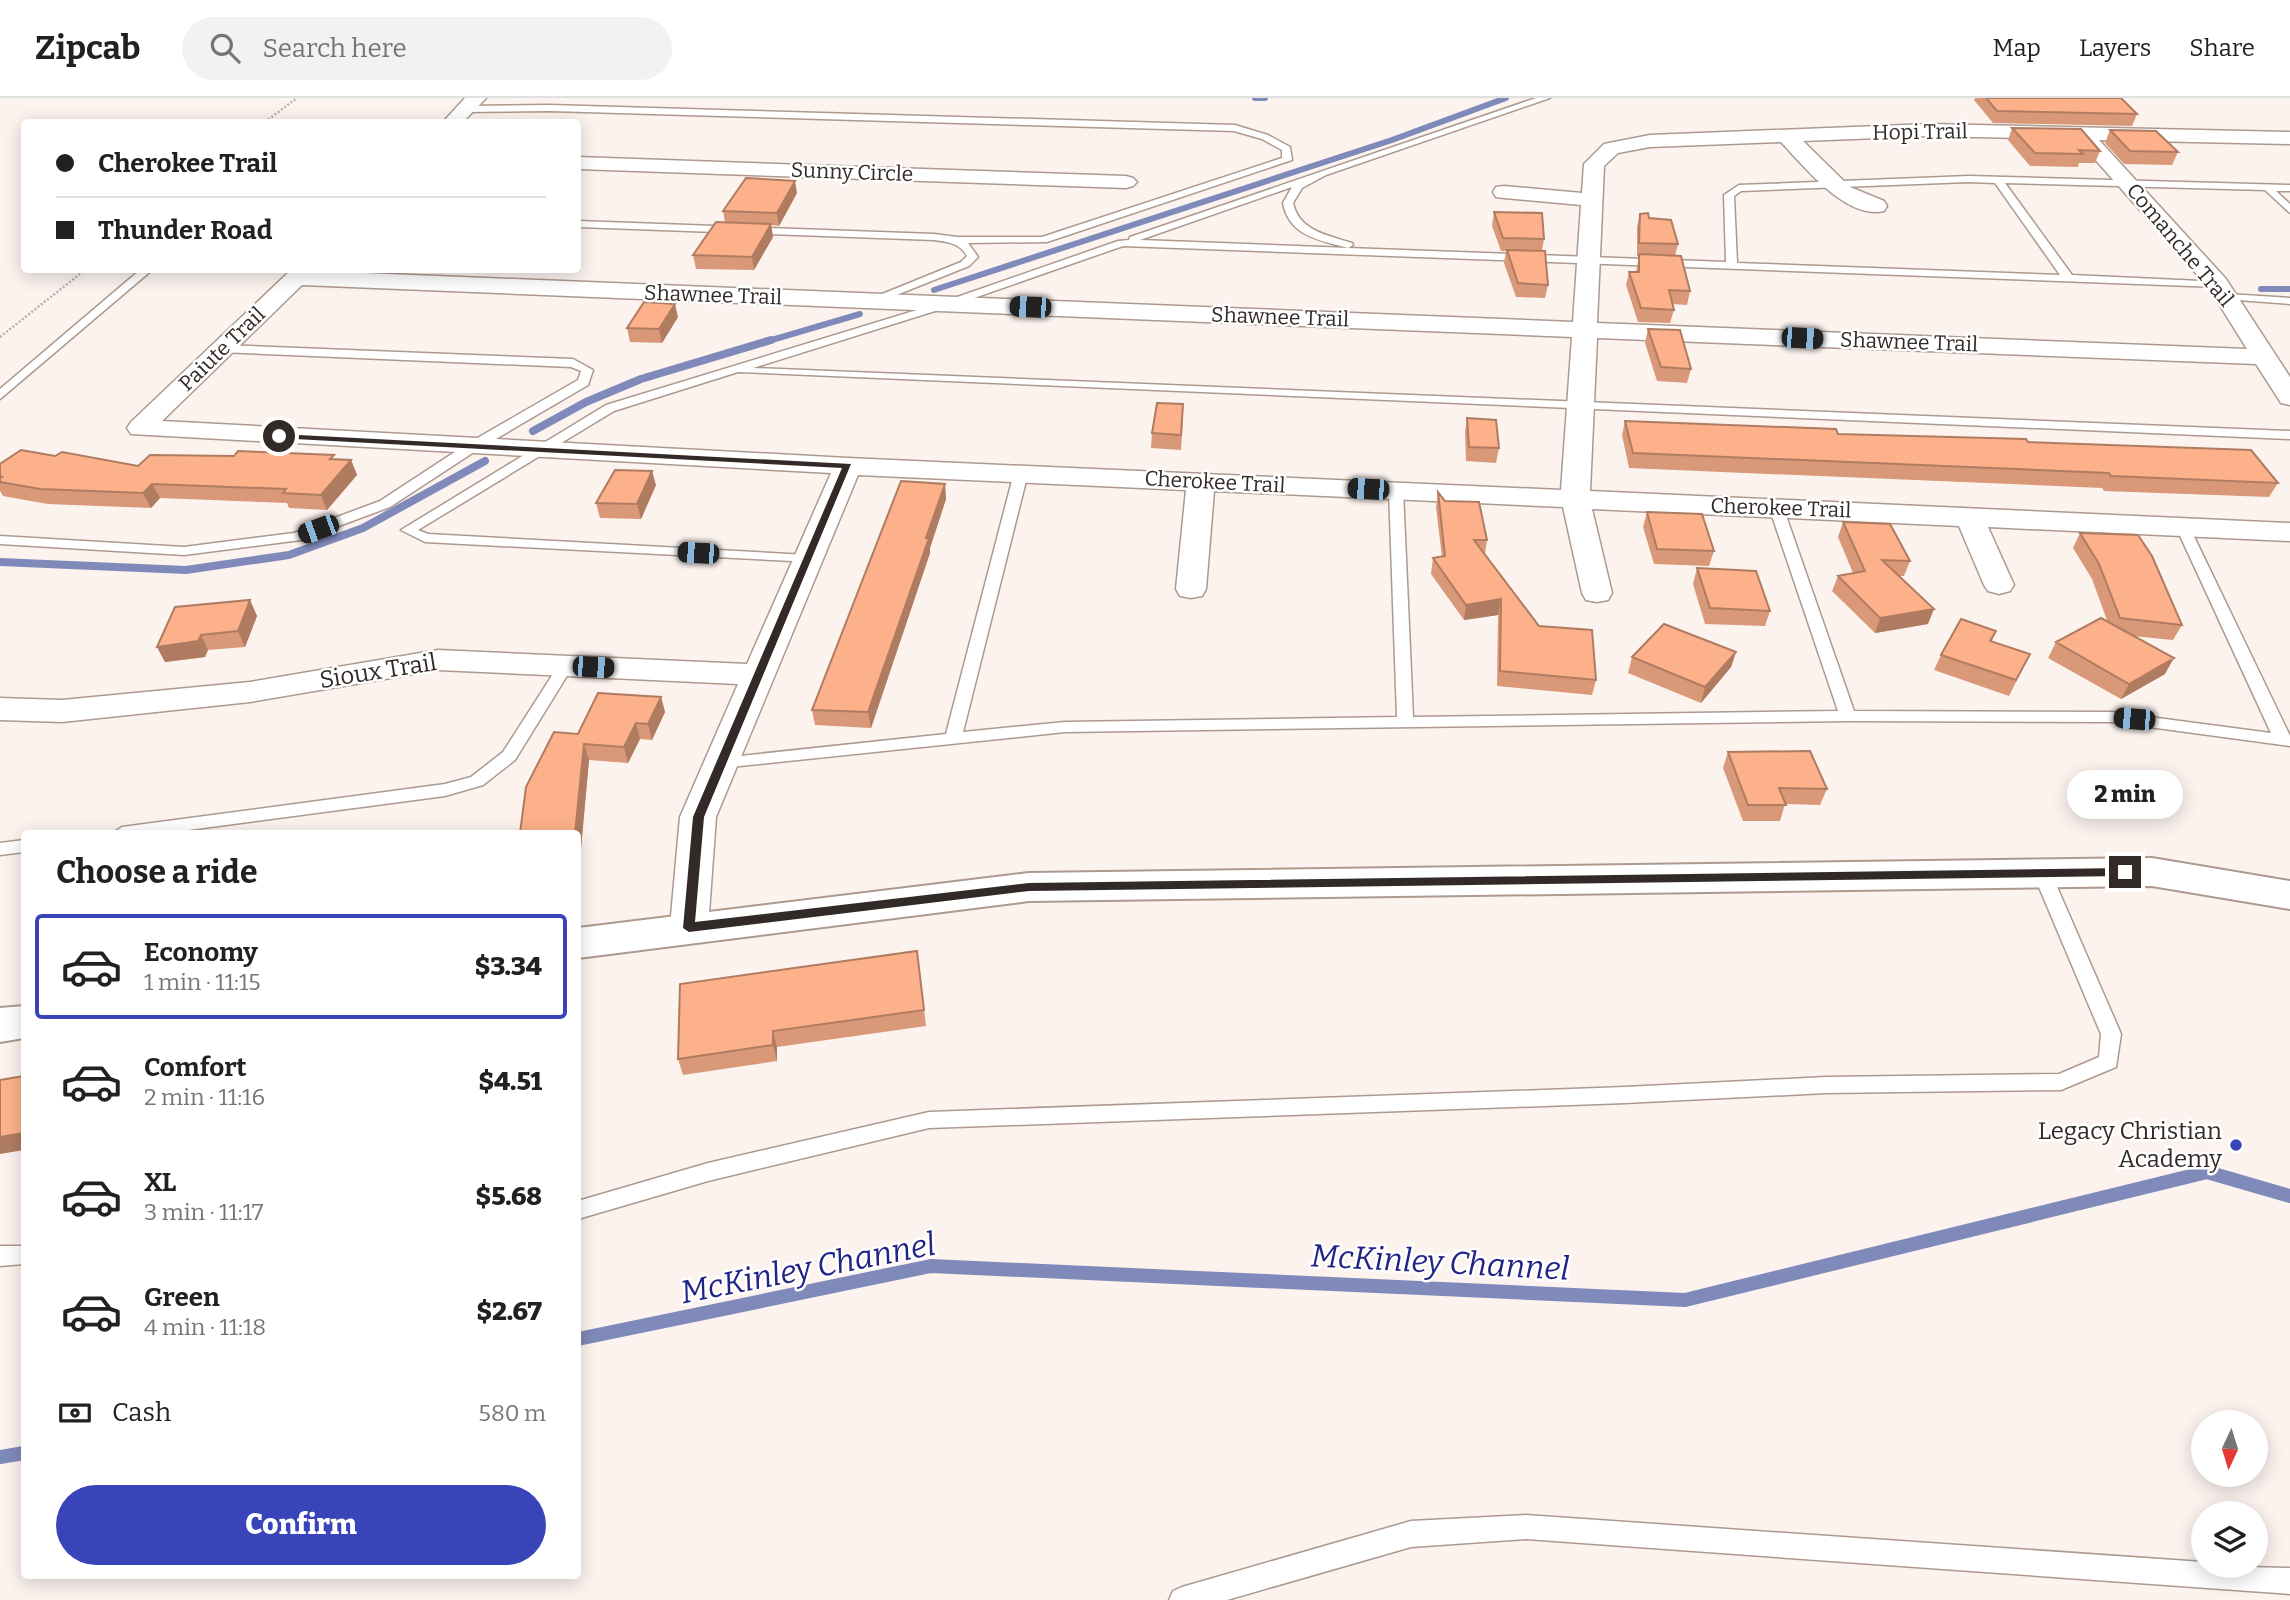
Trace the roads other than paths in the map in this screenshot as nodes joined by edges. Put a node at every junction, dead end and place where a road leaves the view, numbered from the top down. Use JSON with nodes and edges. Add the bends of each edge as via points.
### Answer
{"nodes":[{"id":1,"x":1545,"y":98,"type":"edge"},
{"id":2,"x":464,"y":110,"type":"edge"},
{"id":3,"x":2083,"y":134,"type":"junction"},
{"id":4,"x":1787,"y":136,"type":"junction"},
{"id":5,"x":2290,"y":138,"type":"edge"},
{"id":6,"x":581,"y":163,"type":"edge"},
{"id":7,"x":1322,"y":173,"type":"junction"},
{"id":8,"x":1998,"y":180,"type":"junction"},
{"id":9,"x":1126,"y":182,"type":"dead end"},
{"id":10,"x":1835,"y":184,"type":"junction"},
{"id":11,"x":2128,"y":184,"type":"junction"},
{"id":12,"x":2268,"y":188,"type":"junction"},
{"id":13,"x":2290,"y":188,"type":"edge"},
{"id":14,"x":1504,"y":192,"type":"dead end"},
{"id":15,"x":1592,"y":200,"type":"junction"},
{"id":16,"x":1876,"y":206,"type":"dead end"},
{"id":17,"x":2290,"y":210,"type":"edge"},
{"id":18,"x":581,"y":224,"type":"edge"},
{"id":19,"x":959,"y":240,"type":"junction"},
{"id":20,"x":1122,"y":243,"type":"junction"},
{"id":21,"x":1403,"y":254,"type":"junction"},
{"id":22,"x":1587,"y":261,"type":"junction"},
{"id":23,"x":1732,"y":266,"type":"junction"},
{"id":24,"x":142,"y":273,"type":"edge"},
{"id":25,"x":299,"y":274,"type":"edge"},
{"id":26,"x":2068,"y":278,"type":"junction"},
{"id":27,"x":2223,"y":290,"type":"junction"},
{"id":28,"x":2290,"y":300,"type":"edge"},
{"id":29,"x":874,"y":301,"type":"junction"},
{"id":30,"x":947,"y":304,"type":"junction"},
{"id":31,"x":1585,"y":328,"type":"junction"},
{"id":32,"x":222,"y":349,"type":"junction"},
{"id":33,"x":2265,"y":357,"type":"junction"},
{"id":34,"x":729,"y":370,"type":"junction"},
{"id":35,"x":0,"y":395,"type":"edge"},
{"id":36,"x":2290,"y":397,"type":"edge"},
{"id":37,"x":1580,"y":407,"type":"junction"},
{"id":38,"x":140,"y":428,"type":"joint"},
{"id":39,"x":2290,"y":435,"type":"edge"},
{"id":40,"x":472,"y":447,"type":"junction"},
{"id":41,"x":541,"y":450,"type":"junction"},
{"id":42,"x":848,"y":466,"type":"junction"},
{"id":43,"x":1021,"y":473,"type":"junction"},
{"id":44,"x":1201,"y":482,"type":"junction"},
{"id":45,"x":1396,"y":491,"type":"junction"},
{"id":46,"x":1575,"y":499,"type":"junction"},
{"id":47,"x":1776,"y":508,"type":"junction"},
{"id":48,"x":1969,"y":516,"type":"junction"},
{"id":49,"x":2183,"y":527,"type":"junction"},
{"id":50,"x":2290,"y":532,"type":"edge"},
{"id":51,"x":0,"y":540,"type":"edge"},
{"id":52,"x":807,"y":559,"type":"junction"},
{"id":53,"x":1999,"y":585,"type":"dead end"},
{"id":54,"x":1191,"y":589,"type":"dead end"},
{"id":55,"x":1597,"y":593,"type":"dead end"},
{"id":56,"x":565,"y":666,"type":"junction"},
{"id":57,"x":757,"y":675,"type":"junction"},
{"id":58,"x":0,"y":709,"type":"edge"},
{"id":59,"x":1847,"y":716,"type":"junction"},
{"id":60,"x":1405,"y":723,"type":"junction"},
{"id":61,"x":953,"y":738,"type":"junction"},
{"id":62,"x":2286,"y":741,"type":"edge"},
{"id":63,"x":720,"y":763,"type":"junction"},
{"id":64,"x":145,"y":830,"type":"edge"},
{"id":65,"x":21,"y":846,"type":"edge"},
{"id":66,"x":0,"y":849,"type":"edge"},
{"id":67,"x":2042,"y":873,"type":"junction"},
{"id":68,"x":2290,"y":895,"type":"edge"},
{"id":69,"x":689,"y":928,"type":"junction"},
{"id":70,"x":581,"y":943,"type":"edge"},
{"id":71,"x":21,"y":1022,"type":"edge"},
{"id":72,"x":0,"y":1025,"type":"edge"},
{"id":73,"x":581,"y":1209,"type":"edge"},
{"id":74,"x":21,"y":1255,"type":"edge"},
{"id":75,"x":0,"y":1256,"type":"edge"},
{"id":76,"x":2290,"y":1581,"type":"edge"},
{"id":77,"x":1182,"y":1600,"type":"edge"}],
"edges":[{"from":1,"to":7,"type":"lane"},
{"from":2,"to":19,"type":"lane","via":[[564,108],[1235,128],[1287,149],[1287,160],[1043,240]]},
{"from":3,"to":4,"type":"street","name":"Hopi Trail","via":[[1929,130]]},
{"from":3,"to":5,"type":"street","name":"Hopi Trail"},
{"from":3,"to":11,"type":"street","name":"Comanche Trail"},
{"from":4,"to":10,"type":"street"},
{"from":4,"to":15,"type":"street","name":"Hopi Trail","via":[[1650,141],[1611,148],[1594,164]]},
{"from":6,"to":9,"type":"street","name":"Sunny Circle"},
{"from":7,"to":20,"type":"lane"},
{"from":7,"to":21,"type":"lane","via":[[1298,186],[1288,203],[1291,218],[1308,232],[1344,245]]},
{"from":8,"to":10,"type":"lane"},
{"from":8,"to":11,"type":"lane"},
{"from":8,"to":26,"type":"lane"},
{"from":10,"to":16,"type":"street","via":[[1842,192]]},
{"from":10,"to":23,"type":"lane","via":[[1739,188],[1729,195]]},
{"from":11,"to":12,"type":"lane"},
{"from":11,"to":27,"type":"street","name":"Comanche Trail"},
{"from":12,"to":13,"type":"lane"},
{"from":12,"to":17,"type":"lane"},
{"from":14,"to":15,"type":"street"},
{"from":15,"to":22,"type":"street","name":"Hopi Trail"},
{"from":18,"to":19,"type":"lane"},
{"from":19,"to":29,"type":"lane","via":[[973,257],[965,264]]},
{"from":20,"to":21,"type":"lane"},
{"from":20,"to":30,"type":"lane"},
{"from":21,"to":22,"type":"lane"},
{"from":22,"to":23,"type":"lane"},
{"from":22,"to":31,"type":"street","name":"Hopi Trail"},
{"from":23,"to":26,"type":"lane"},
{"from":24,"to":35,"type":"lane"},
{"from":25,"to":29,"type":"street","name":"Shawnee Trail"},
{"from":25,"to":32,"type":"street","name":"Paiute Trail"},
{"from":26,"to":27,"type":"lane"},
{"from":27,"to":28,"type":"lane"},
{"from":27,"to":33,"type":"street","name":"Comanche Trail"},
{"from":29,"to":30,"type":"street","name":"Shawnee Trail"},
{"from":30,"to":31,"type":"street","name":"Shawnee Trail"},
{"from":30,"to":34,"type":"lane"},
{"from":31,"to":33,"type":"street","name":"Shawnee Trail"},
{"from":31,"to":37,"type":"street","name":"Hopi Trail"},
{"from":32,"to":38,"type":"street","name":"Paiute Trail"},
{"from":32,"to":40,"type":"lane","via":[[573,363],[587,370],[584,382]]},
{"from":33,"to":36,"type":"street","name":"Comanche Trail"},
{"from":34,"to":37,"type":"lane"},
{"from":34,"to":41,"type":"lane","via":[[610,408]]},
{"from":37,"to":39,"type":"lane"},
{"from":37,"to":46,"type":"street","name":"Hopi Trail"},
{"from":38,"to":40,"type":"street","name":"Cherokee Trail"},
{"from":40,"to":41,"type":"street","name":"Cherokee Trail"},
{"from":40,"to":51,"type":"lane","via":[[385,504],[296,537],[184,551]]},
{"from":41,"to":42,"type":"street","name":"Cherokee Trail"},
{"from":41,"to":52,"type":"lane","via":[[408,530],[425,538]]},
{"from":42,"to":43,"type":"street","name":"Cherokee Trail"},
{"from":42,"to":52,"type":"street"},
{"from":43,"to":44,"type":"street","name":"Cherokee Trail"},
{"from":43,"to":61,"type":"lane"},
{"from":44,"to":45,"type":"street","name":"Cherokee Trail"},
{"from":44,"to":54,"type":"street"},
{"from":45,"to":46,"type":"street","name":"Cherokee Trail"},
{"from":45,"to":60,"type":"lane"},
{"from":46,"to":47,"type":"street","name":"Cherokee Trail"},
{"from":46,"to":55,"type":"street","name":"Hopi Trail"},
{"from":47,"to":48,"type":"street","name":"Cherokee Trail"},
{"from":47,"to":59,"type":"lane"},
{"from":48,"to":49,"type":"street","name":"Cherokee Trail"},
{"from":48,"to":53,"type":"street"},
{"from":49,"to":50,"type":"street","name":"Cherokee Trail"},
{"from":49,"to":62,"type":"lane"},
{"from":52,"to":57,"type":"street"},
{"from":56,"to":57,"type":"street","name":"Sioux Trail"},
{"from":56,"to":58,"type":"street","name":"Sioux Trail","via":[[438,660],[250,692],[62,711]]},
{"from":56,"to":64,"type":"lane","via":[[509,756],[477,781],[445,790]]},
{"from":57,"to":63,"type":"street"},
{"from":59,"to":60,"type":"lane"},
{"from":59,"to":62,"type":"lane","via":[[2112,717]]},
{"from":60,"to":61,"type":"lane","via":[[1065,727]]},
{"from":61,"to":63,"type":"lane"},
{"from":63,"to":69,"type":"street","via":[[698,817]]},
{"from":65,"to":66,"type":"lane"},
{"from":67,"to":68,"type":"street","via":[[2152,872]]},
{"from":67,"to":69,"type":"street","via":[[1029,887]]},
{"from":67,"to":73,"type":"lane","via":[[2111,1034],[2109,1061],[2061,1082],[1826,1085],[929,1120],[708,1172]]},
{"from":69,"to":70,"type":"street"},
{"from":71,"to":72,"type":"street"},
{"from":74,"to":75,"type":"lane"},
{"from":76,"to":77,"type":"lane","via":[[1526,1527],[1411,1534]]}]}
